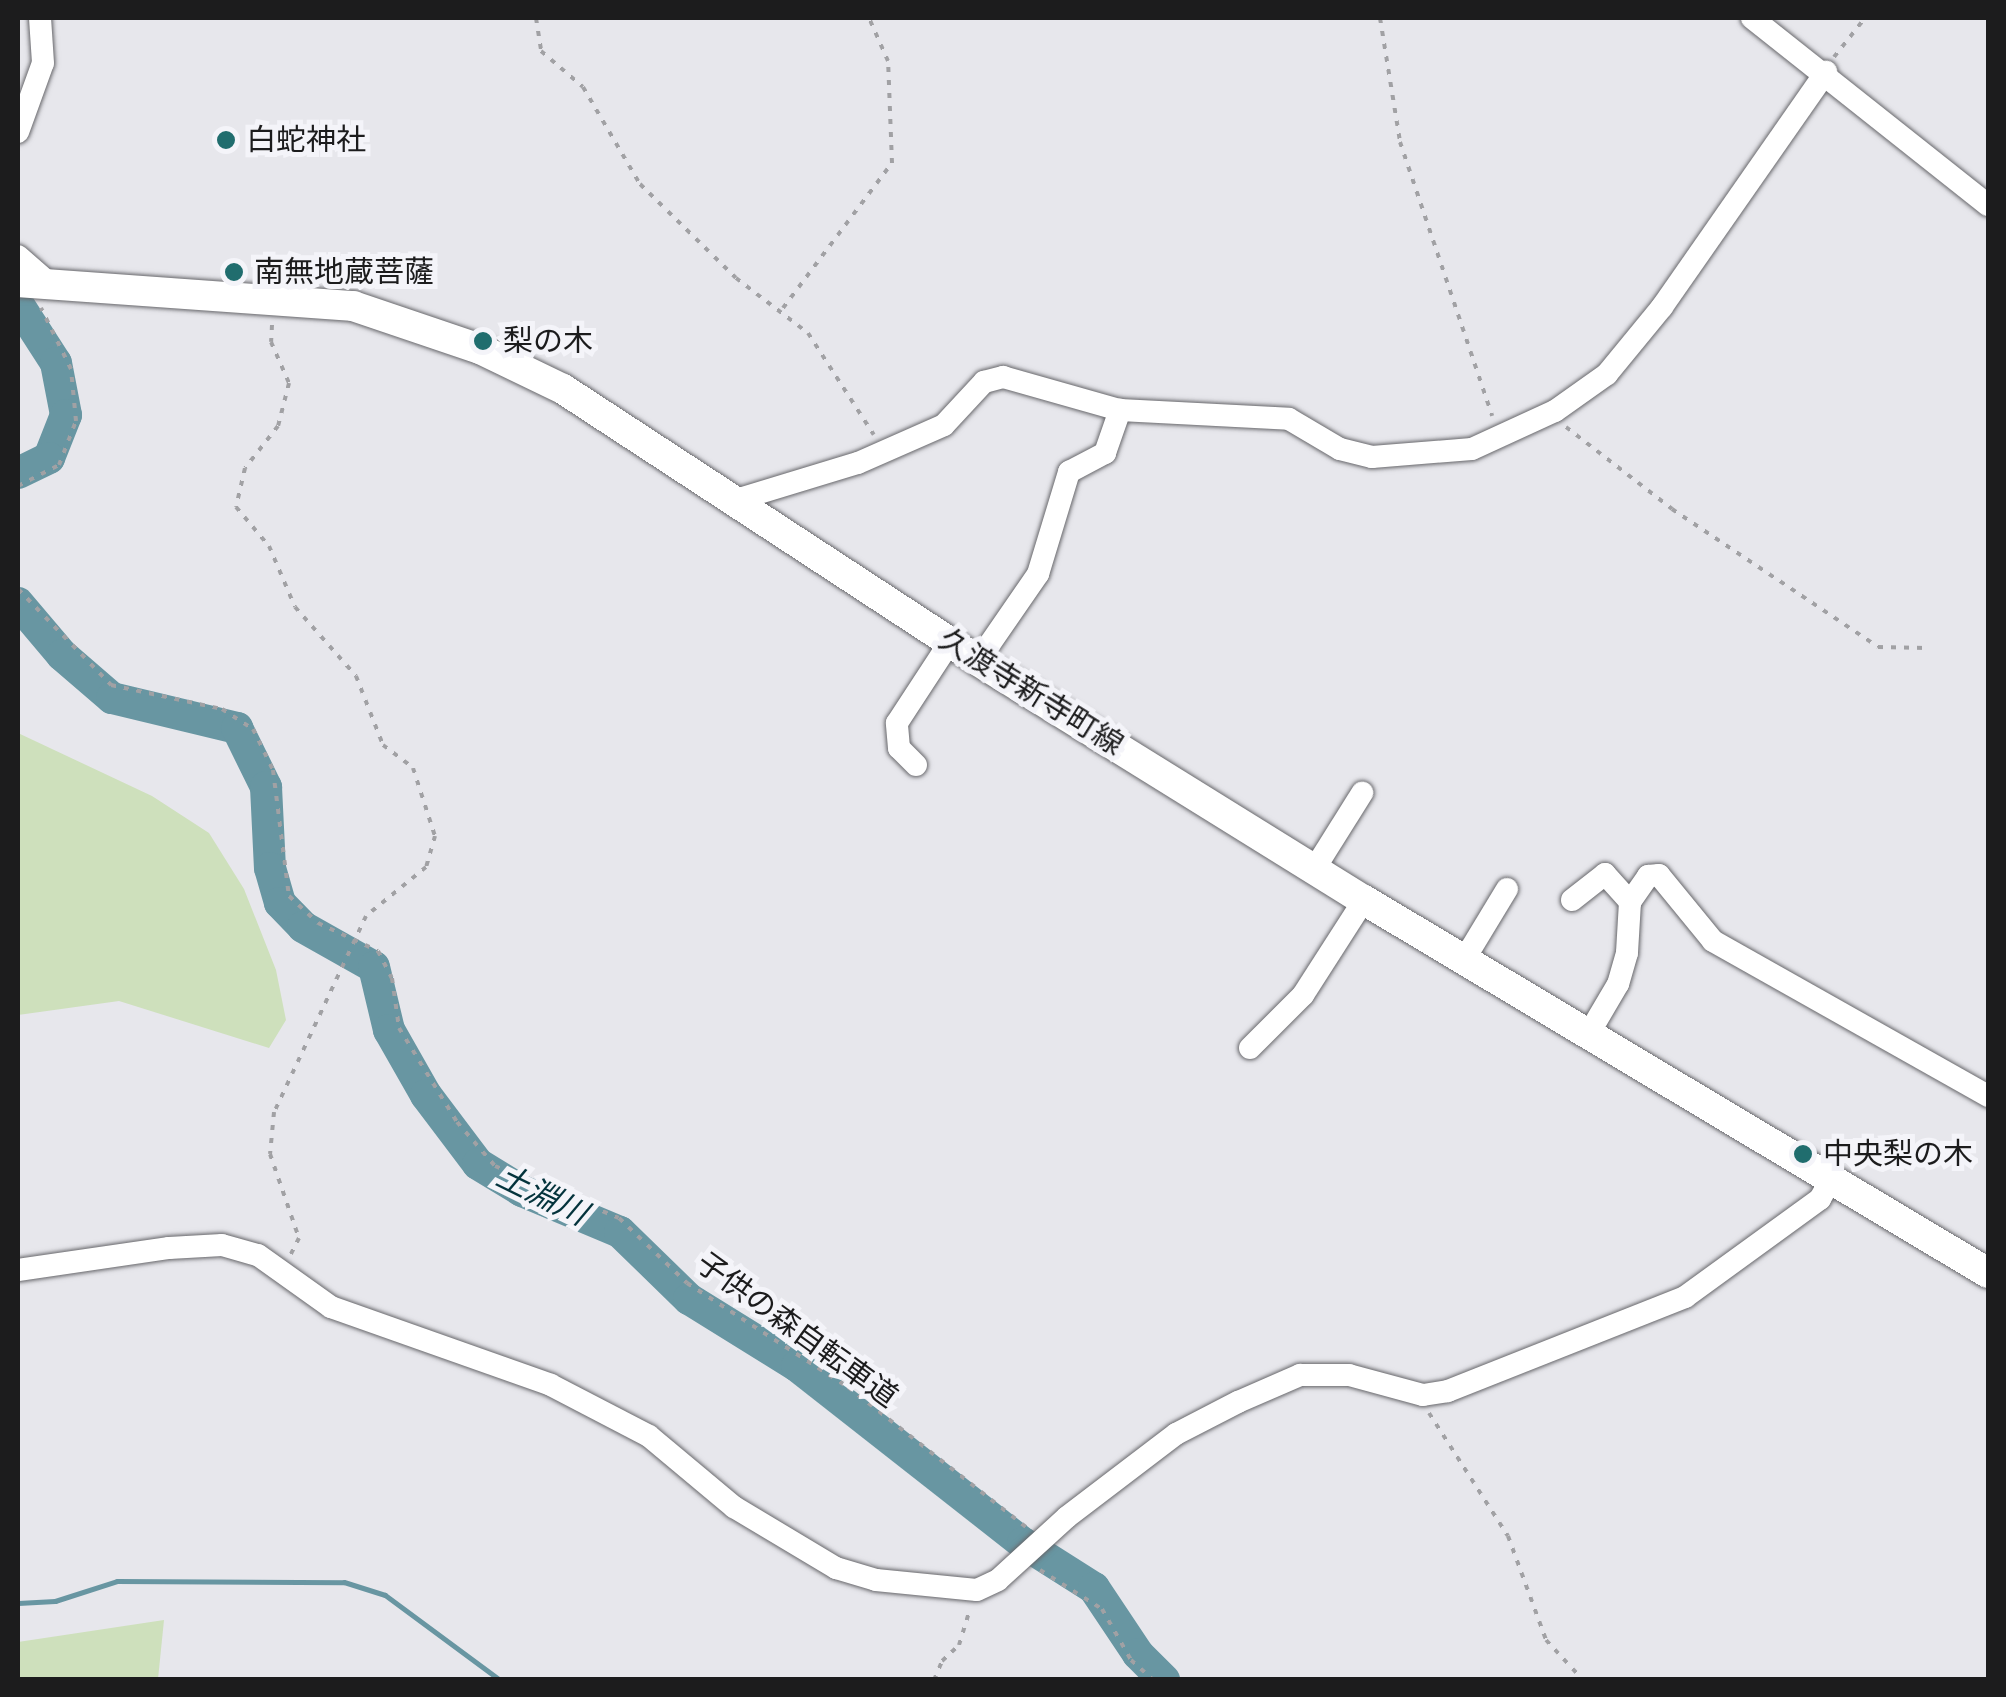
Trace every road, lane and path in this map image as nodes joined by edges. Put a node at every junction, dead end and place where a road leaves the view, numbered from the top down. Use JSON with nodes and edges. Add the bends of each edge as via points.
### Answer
{"nodes":[{"id":1,"x":40,"y":18,"type":"edge"},
{"id":2,"x":536,"y":18,"type":"edge"},
{"id":3,"x":868,"y":18,"type":"edge"},
{"id":4,"x":1380,"y":18,"type":"edge"},
{"id":5,"x":1752,"y":18,"type":"edge"},
{"id":6,"x":1865,"y":18,"type":"edge"},
{"id":7,"x":1826,"y":72,"type":"junction"},
{"id":8,"x":18,"y":132,"type":"edge"},
{"id":9,"x":1988,"y":206,"type":"edge"},
{"id":10,"x":28,"y":276,"type":"edge"},
{"id":11,"x":273,"y":300,"type":"junction"},
{"id":12,"x":783,"y":308,"type":"junction"},
{"id":13,"x":1120,"y":410,"type":"junction"},
{"id":14,"x":1555,"y":411,"type":"junction"},
{"id":15,"x":1499,"y":435,"type":"junction"},
{"id":16,"x":885,"y":449,"type":"junction"},
{"id":17,"x":18,"y":486,"type":"edge"},
{"id":18,"x":736,"y":500,"type":"junction"},
{"id":19,"x":18,"y":588,"type":"edge"},
{"id":20,"x":950,"y":642,"type":"junction"},
{"id":21,"x":1927,"y":648,"type":"dead end"},
{"id":22,"x":978,"y":660,"type":"junction"},
{"id":23,"x":916,"y":764,"type":"dead end"},
{"id":24,"x":1362,"y":793,"type":"dead end"},
{"id":25,"x":1315,"y":868,"type":"junction"},
{"id":26,"x":1508,"y":889,"type":"dead end"},
{"id":27,"x":1364,"y":900,"type":"junction"},
{"id":28,"x":1572,"y":900,"type":"dead end"},
{"id":29,"x":1630,"y":902,"type":"junction"},
{"id":30,"x":354,"y":939,"type":"junction"},
{"id":31,"x":1464,"y":960,"type":"junction"},
{"id":32,"x":1588,"y":1035,"type":"junction"},
{"id":33,"x":1250,"y":1048,"type":"dead end"},
{"id":34,"x":1988,"y":1096,"type":"edge"},
{"id":35,"x":1831,"y":1179,"type":"junction"},
{"id":36,"x":18,"y":1270,"type":"edge"},
{"id":37,"x":282,"y":1271,"type":"junction"},
{"id":38,"x":1988,"y":1273,"type":"edge"},
{"id":39,"x":1423,"y":1395,"type":"junction"},
{"id":40,"x":1032,"y":1550,"type":"junction"},
{"id":41,"x":976,"y":1590,"type":"junction"},
{"id":42,"x":934,"y":1680,"type":"edge"},
{"id":43,"x":1153,"y":1680,"type":"edge"},
{"id":44,"x":1583,"y":1680,"type":"edge"}],
"edges":[{"from":1,"to":8,"type":"street","via":[[43,63]]},
{"from":2,"to":12,"type":"path","via":[[540,51],[583,88],[640,184],[736,278]]},
{"from":3,"to":12,"type":"path","via":[[888,61],[892,164]]},
{"from":4,"to":15,"type":"path","via":[[1400,142]]},
{"from":5,"to":7,"type":"street"},
{"from":6,"to":7,"type":"path"},
{"from":7,"to":9,"type":"street"},
{"from":7,"to":14,"type":"street","via":[[1662,308],[1606,374]]},
{"from":10,"to":11,"type":"main road","name":"久渡寺新寺町線"},
{"from":10,"to":17,"type":"path","via":[[71,369],[76,421],[59,465]]},
{"from":11,"to":18,"type":"main road","name":"久渡寺新寺町線","via":[[392,315],[480,349],[563,389]]},
{"from":11,"to":30,"type":"path","via":[[271,342],[289,383],[278,426],[244,468],[236,507],[269,546],[295,607],[356,676],[383,745],[413,768],[435,836],[426,867],[382,898]]},
{"from":12,"to":16,"type":"path","via":[[808,333]]},
{"from":13,"to":15,"type":"street","via":[[1289,419],[1340,449],[1372,457],[1472,449]]},
{"from":13,"to":16,"type":"street","via":[[1003,376],[984,382],[944,425]]},
{"from":13,"to":22,"type":"street","via":[[1106,453],[1068,472],[1038,574]]},
{"from":14,"to":15,"type":"street"},
{"from":14,"to":21,"type":"path","via":[[1576,439],[1878,646]]},
{"from":16,"to":18,"type":"street"},
{"from":18,"to":20,"type":"main road","name":"久渡寺新寺町線"},
{"from":19,"to":30,"type":"path","name":"子供の森自転車道","via":[[111,685],[222,709],[253,728],[273,770],[289,896],[318,922]]},
{"from":20,"to":22,"type":"main road","name":"久渡寺新寺町線"},
{"from":20,"to":23,"type":"street","via":[[896,723],[899,748]]},
{"from":22,"to":25,"type":"main road","name":"久渡寺新寺町線"},
{"from":24,"to":25,"type":"street"},
{"from":25,"to":27,"type":"main road","name":"久渡寺新寺町線"},
{"from":26,"to":31,"type":"street"},
{"from":27,"to":31,"type":"main road","name":"久渡寺新寺町線"},
{"from":27,"to":33,"type":"street","via":[[1302,995]]},
{"from":28,"to":29,"type":"street","via":[[1605,874]]},
{"from":29,"to":32,"type":"street","via":[[1628,952],[1618,984]]},
{"from":29,"to":34,"type":"street","via":[[1648,876],[1660,875],[1713,941]]},
{"from":30,"to":37,"type":"path","via":[[274,1112],[270,1154],[299,1238]]},
{"from":30,"to":40,"type":"path","name":"子供の森自転車道","via":[[378,952],[392,978],[399,1028],[457,1122],[495,1166],[619,1218],[687,1283],[848,1387]]},
{"from":31,"to":32,"type":"main road","name":"久渡寺新寺町線"},
{"from":32,"to":35,"type":"main road","name":"久渡寺新寺町線"},
{"from":35,"to":38,"type":"main road","name":"久渡寺新寺町線"},
{"from":35,"to":39,"type":"street","via":[[1820,1199],[1686,1297]]},
{"from":36,"to":37,"type":"street","via":[[222,1245],[258,1255]]},
{"from":37,"to":41,"type":"street","via":[[331,1307],[551,1385],[648,1436],[734,1507],[836,1568],[876,1580]]},
{"from":39,"to":40,"type":"street","via":[[1349,1375],[1300,1375],[1176,1434]]},
{"from":39,"to":44,"type":"path","via":[[1432,1421],[1508,1536],[1546,1640]]},
{"from":40,"to":41,"type":"street"},
{"from":40,"to":43,"type":"path","name":"子供の森自転車道","via":[[1102,1609],[1131,1660]]},
{"from":41,"to":42,"type":"path","via":[[960,1645],[942,1660]]}]}
